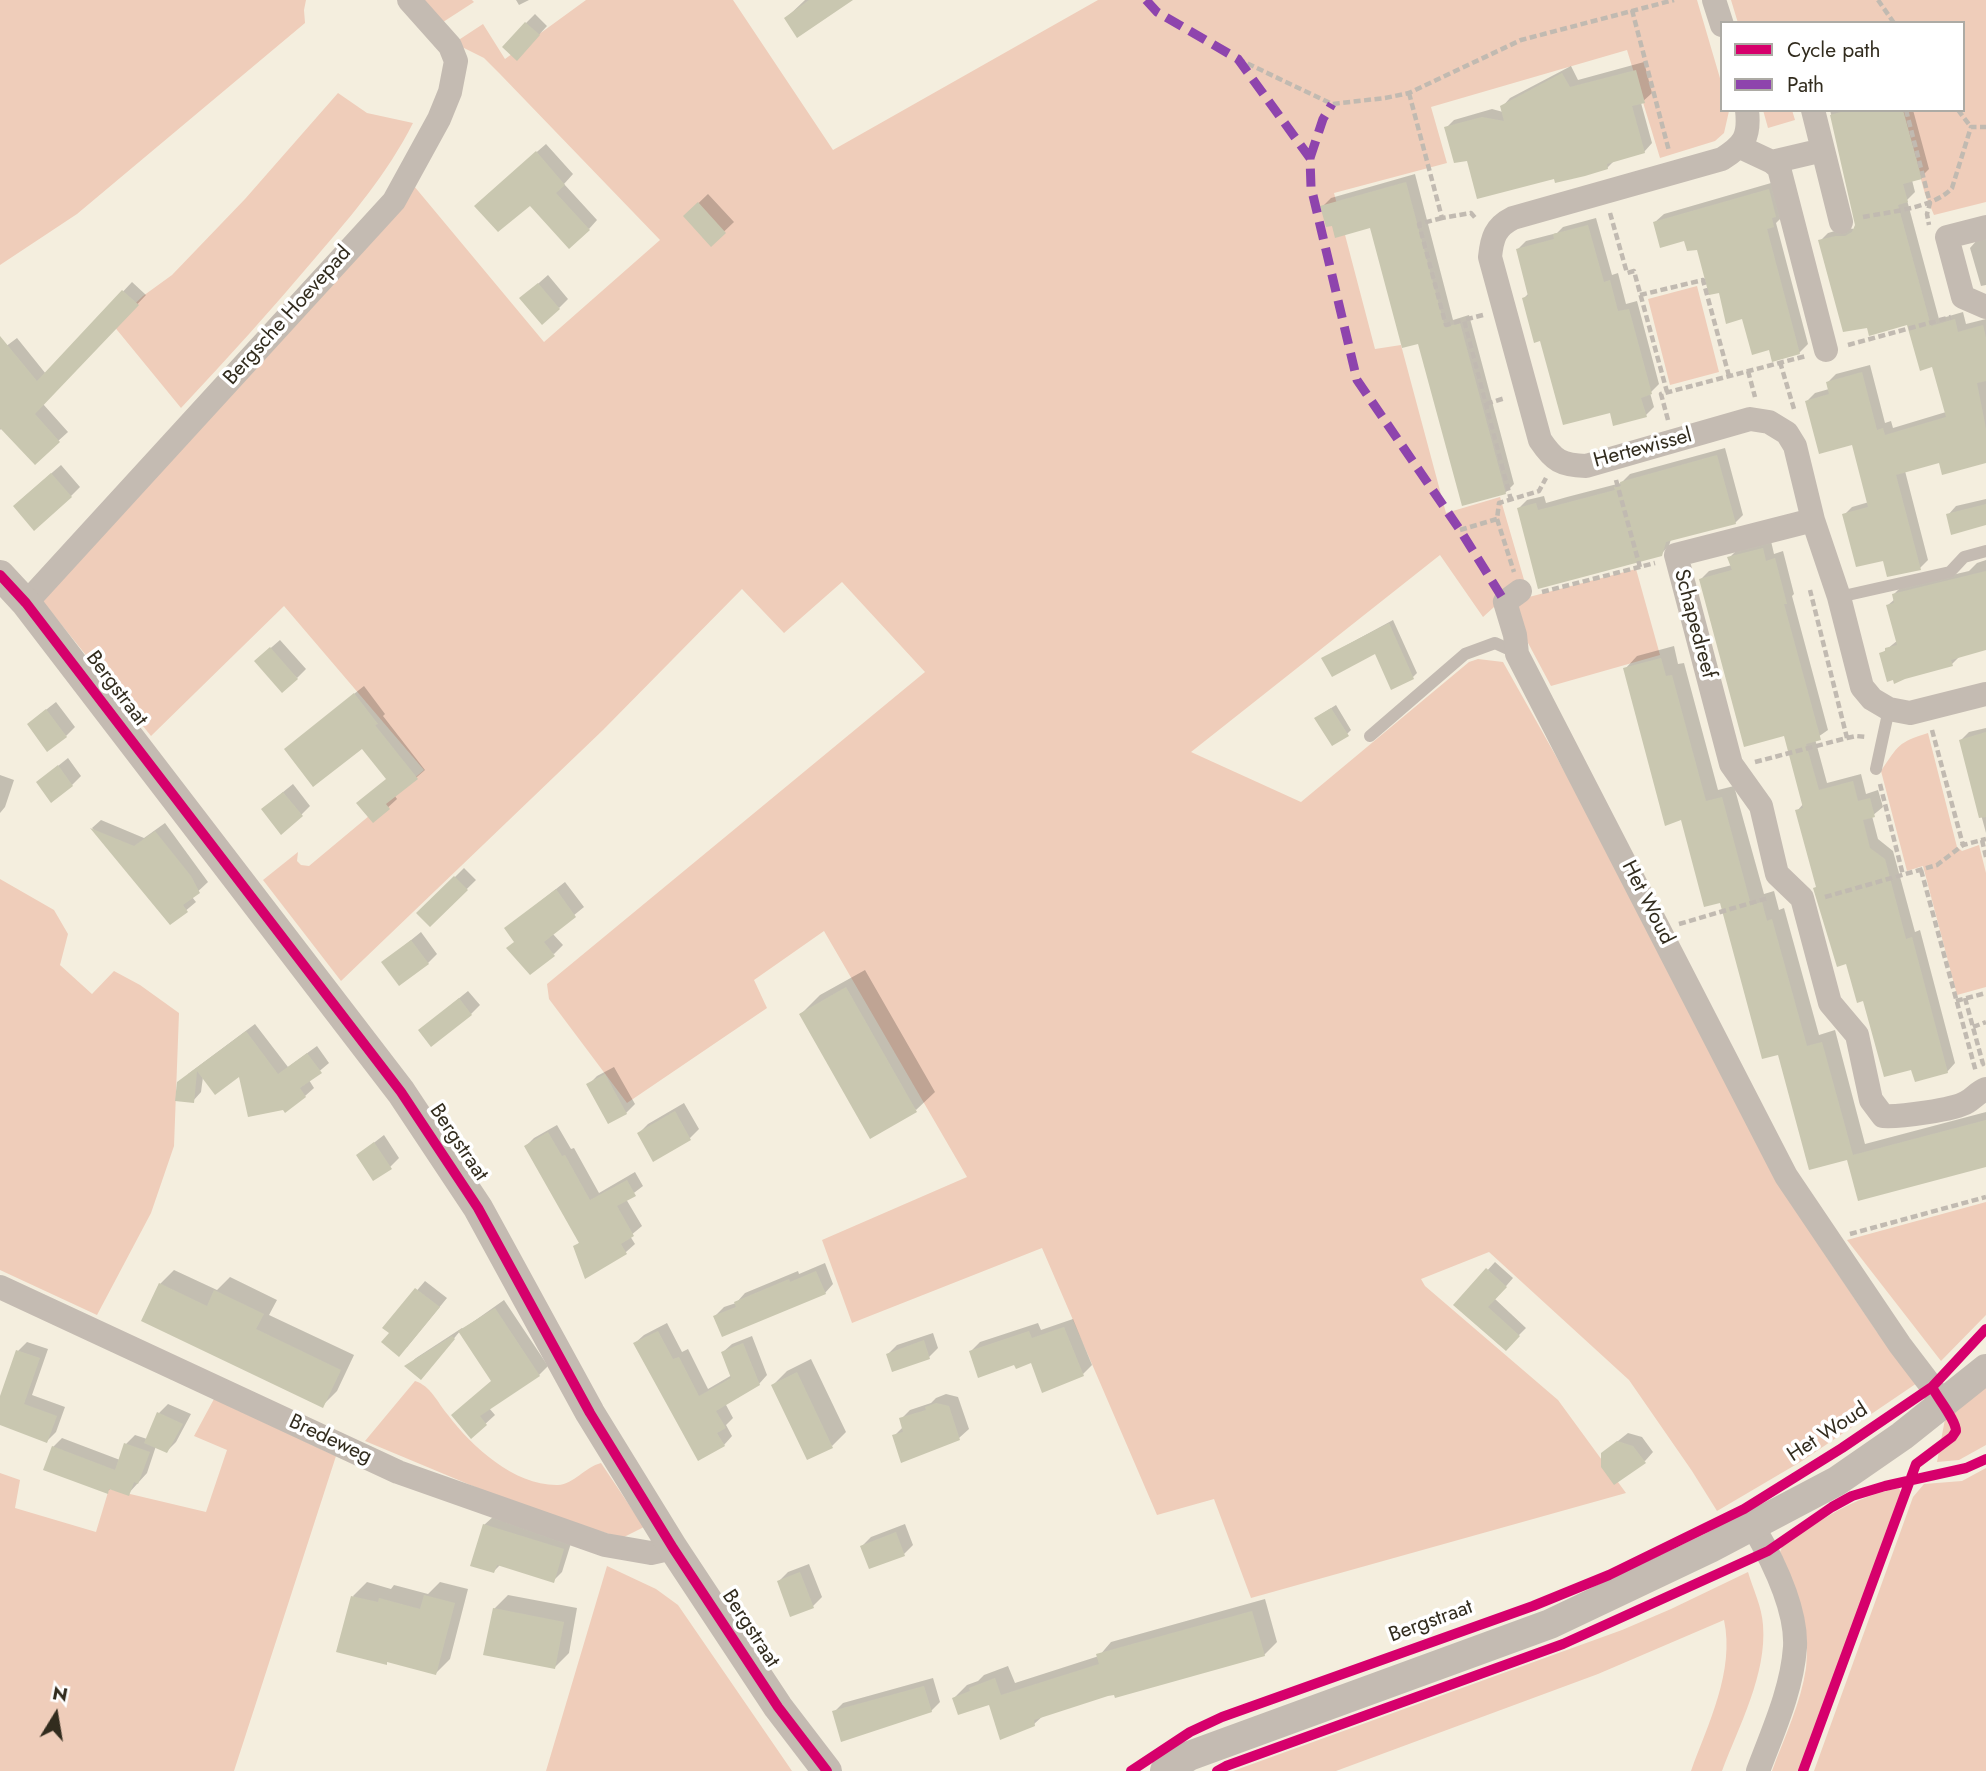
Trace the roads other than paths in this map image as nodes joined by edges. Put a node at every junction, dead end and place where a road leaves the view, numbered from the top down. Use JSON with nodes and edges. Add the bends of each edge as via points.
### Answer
{"nodes":[{"id":1,"x":409,"y":0,"type":"edge"},
{"id":2,"x":1714,"y":0,"type":"edge"},
{"id":3,"x":1721,"y":21,"type":"edge"},
{"id":4,"x":1747,"y":112,"type":"edge"},
{"id":5,"x":1814,"y":112,"type":"edge"},
{"id":6,"x":1740,"y":147,"type":"junction"},
{"id":7,"x":1823,"y":150,"type":"junction"},
{"id":8,"x":1772,"y":162,"type":"junction"},
{"id":9,"x":1842,"y":222,"type":"dead end"},
{"id":10,"x":1986,"y":227,"type":"edge"},
{"id":11,"x":1986,"y":307,"type":"edge"},
{"id":12,"x":1826,"y":351,"type":"road end"},
{"id":13,"x":1813,"y":520,"type":"junction"},
{"id":14,"x":1986,"y":551,"type":"edge"},
{"id":15,"x":0,"y":575,"type":"edge"},
{"id":16,"x":1520,"y":591,"type":"road end"},
{"id":17,"x":1839,"y":597,"type":"junction"},
{"id":18,"x":26,"y":603,"type":"junction"},
{"id":19,"x":1517,"y":654,"type":"junction"},
{"id":20,"x":1986,"y":694,"type":"edge"},
{"id":21,"x":1889,"y":709,"type":"junction"},
{"id":22,"x":1370,"y":736,"type":"dead end"},
{"id":23,"x":1876,"y":769,"type":"road end"},
{"id":24,"x":1983,"y":1090,"type":"edge"},
{"id":25,"x":0,"y":1287,"type":"edge"},
{"id":26,"x":1986,"y":1369,"type":"edge"},
{"id":27,"x":1941,"y":1405,"type":"junction"},
{"id":28,"x":1753,"y":1526,"type":"junction"},
{"id":29,"x":673,"y":1548,"type":"junction"},
{"id":30,"x":827,"y":1771,"type":"edge"},
{"id":31,"x":1165,"y":1771,"type":"edge"},
{"id":32,"x":1758,"y":1771,"type":"edge"}],
"edges":[{"from":1,"to":18,"type":"street","name":"Bergsche Hoevepad","via":[[450,46],[456,61],[439,119],[394,201]]},
{"from":2,"to":3,"type":"street"},
{"from":4,"to":6,"type":"street","via":[[1748,130]]},
{"from":5,"to":7,"type":"street"},
{"from":6,"to":8,"type":"street"},
{"from":6,"to":13,"type":"street","name":"Hertewissel","via":[[1722,159],[1513,218],[1500,225],[1490,257],[1540,440],[1550,455],[1567,465],[1586,466],[1750,419],[1769,422],[1787,433],[1796,446]]},
{"from":7,"to":8,"type":"street"},
{"from":7,"to":9,"type":"street"},
{"from":8,"to":12,"type":"street","via":[[1779,168]]},
{"from":10,"to":11,"type":"street","via":[[1947,237],[1963,297]]},
{"from":13,"to":17,"type":"street"},
{"from":13,"to":24,"type":"street","name":"Schapedreef","via":[[1676,555],[1734,768],[1761,806],[1777,874],[1802,898],[1830,1003],[1857,1035],[1871,1100],[1883,1116],[1966,1103]]},
{"from":14,"to":17,"type":"lane","via":[[1964,557],[1950,572]]},
{"from":15,"to":18,"type":"street","name":"Bergstraat"},
{"from":16,"to":19,"type":"street","name":"Het Woud","via":[[1505,602]]},
{"from":17,"to":21,"type":"street","via":[[1862,687]]},
{"from":18,"to":29,"type":"street","name":"Bergstraat","via":[[401,1092],[478,1208],[590,1413]]},
{"from":19,"to":22,"type":"lane","via":[[1495,643],[1465,654]]},
{"from":19,"to":27,"type":"street","name":"Het Woud","via":[[1786,1176]]},
{"from":20,"to":21,"type":"street","via":[[1910,713]]},
{"from":21,"to":23,"type":"lane"},
{"from":25,"to":29,"type":"street","name":"Bredeweg","via":[[398,1472],[605,1545],[651,1553]]},
{"from":26,"to":27,"type":"street","name":"Het Woud"},
{"from":27,"to":28,"type":"street","name":"Het Woud","via":[[1837,1481]]},
{"from":28,"to":31,"type":"street","name":"Bergstraat","via":[[1550,1623],[1189,1756]]},
{"from":28,"to":32,"type":"street","via":[[1783,1590],[1795,1645],[1783,1704]]},
{"from":29,"to":30,"type":"street","name":"Bergstraat","via":[[778,1707]]}]}
